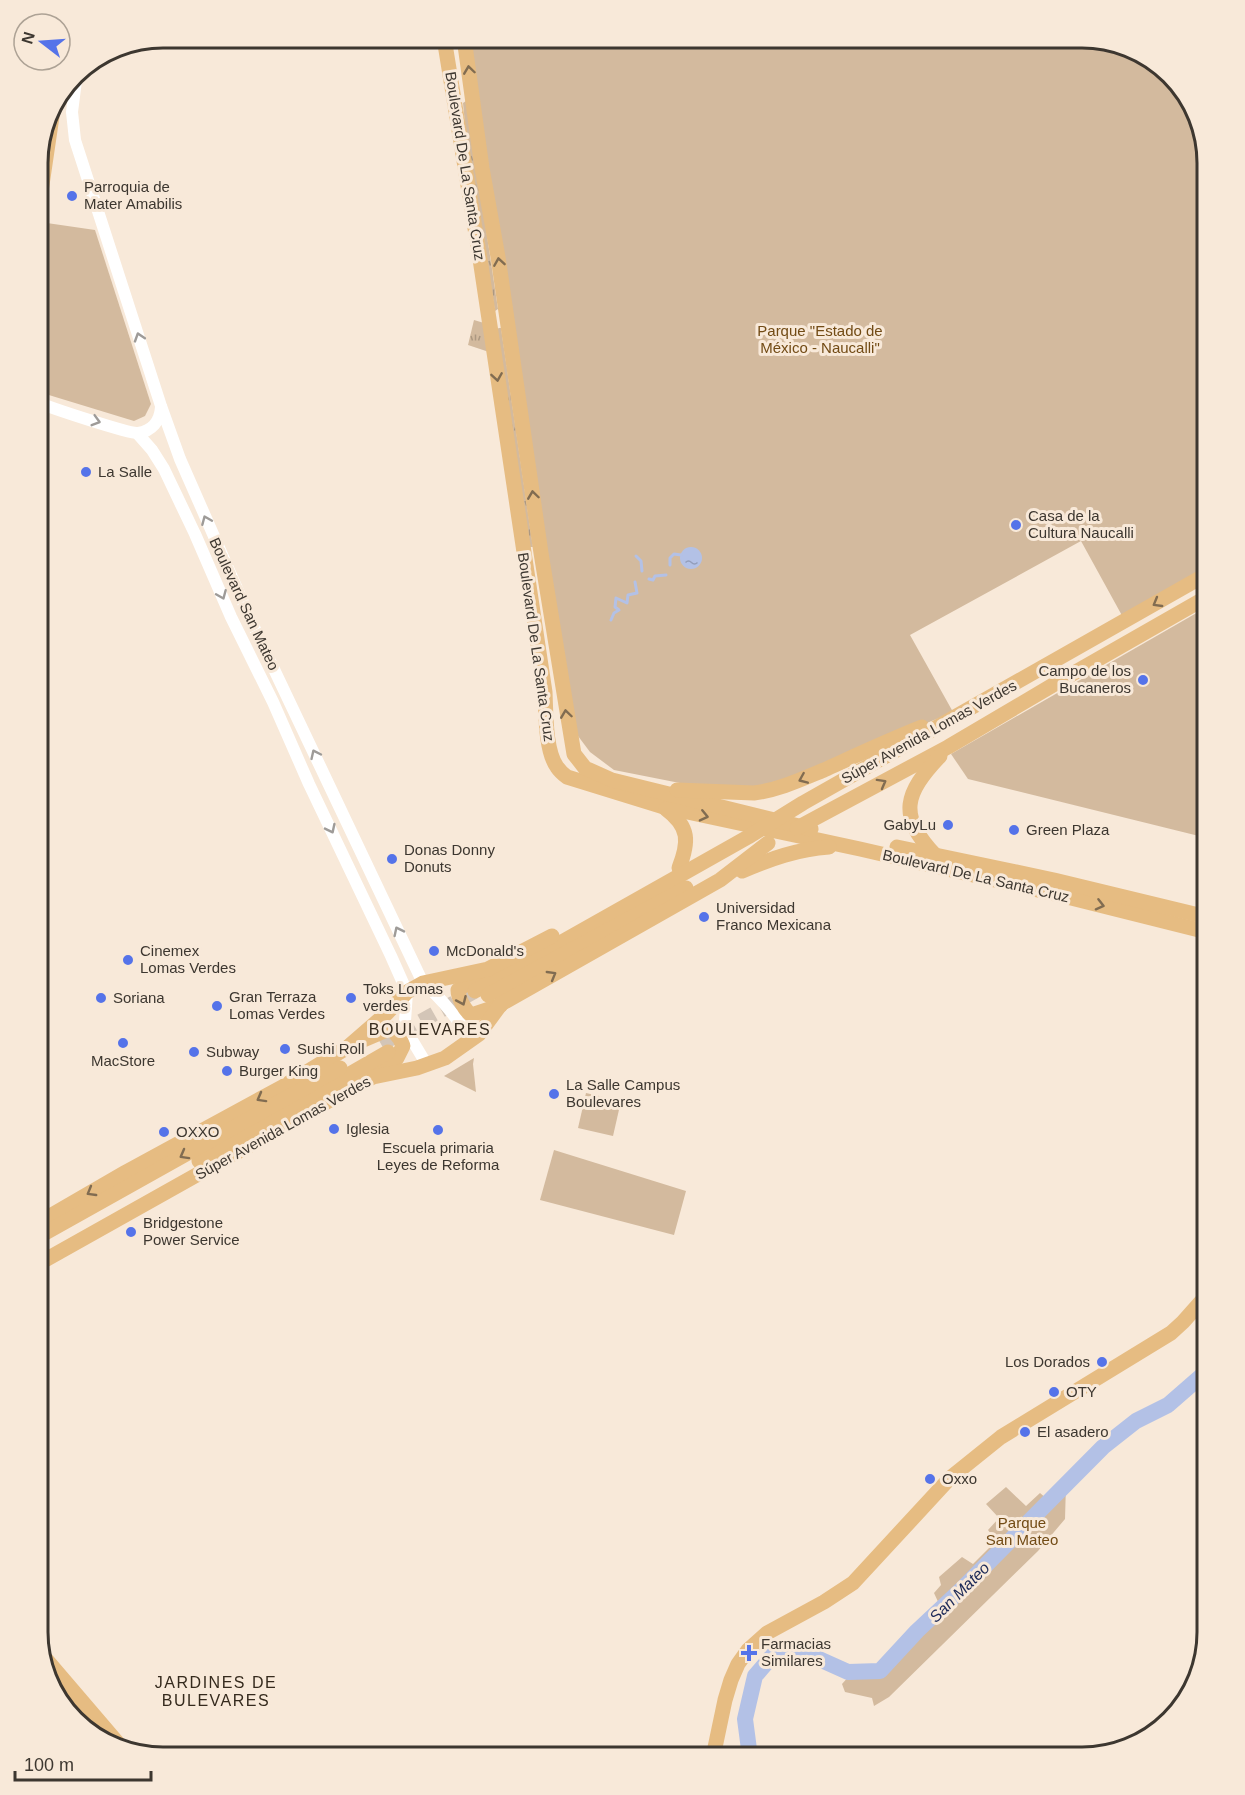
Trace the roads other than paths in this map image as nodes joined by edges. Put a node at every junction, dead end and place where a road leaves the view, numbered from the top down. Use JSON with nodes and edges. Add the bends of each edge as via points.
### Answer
{"nodes":[{"id":1,"x":446,"y":48,"type":"edge"},
{"id":2,"x":465,"y":48,"type":"edge"},
{"id":3,"x":75,"y":90,"type":"edge"},
{"id":4,"x":48,"y":406,"type":"edge"},
{"id":5,"x":161,"y":406,"type":"junction"},
{"id":6,"x":55,"y":409,"type":"junction"},
{"id":7,"x":48,"y":410,"type":"edge"},
{"id":8,"x":136,"y":433,"type":"junction"},
{"id":9,"x":1197,"y":580,"type":"edge"},
{"id":10,"x":1197,"y":603,"type":"edge"},
{"id":11,"x":954,"y":718,"type":"junction"},
{"id":12,"x":948,"y":747,"type":"junction"},
{"id":13,"x":645,"y":790,"type":"junction"},
{"id":14,"x":664,"y":807,"type":"junction"},
{"id":15,"x":747,"y":838,"type":"junction"},
{"id":16,"x":769,"y":843,"type":"junction"},
{"id":17,"x":860,"y":849,"type":"junction"},
{"id":18,"x":935,"y":855,"type":"junction"},
{"id":19,"x":679,"y":868,"type":"junction"},
{"id":20,"x":720,"y":880,"type":"junction"},
{"id":21,"x":1197,"y":914,"type":"edge"},
{"id":22,"x":1197,"y":929,"type":"edge"},
{"id":23,"x":488,"y":969,"type":"junction"},
{"id":24,"x":423,"y":983,"type":"junction"},
{"id":25,"x":407,"y":992,"type":"junction"},
{"id":26,"x":501,"y":1004,"type":"junction"},
{"id":27,"x":471,"y":1040,"type":"junction"},
{"id":28,"x":348,"y":1047,"type":"junction"},
{"id":29,"x":427,"y":1065,"type":"junction"},
{"id":30,"x":373,"y":1077,"type":"junction"},
{"id":31,"x":48,"y":1217,"type":"edge"},
{"id":32,"x":48,"y":1233,"type":"edge"},
{"id":33,"x":48,"y":1247,"type":"edge"},
{"id":34,"x":48,"y":1258,"type":"edge"},
{"id":35,"x":1197,"y":1307,"type":"edge"},
{"id":36,"x":55,"y":1669,"type":"edge"},
{"id":37,"x":110,"y":1734,"type":"edge"},
{"id":38,"x":715,"y":1747,"type":"edge"}],
"edges":[{"from":1,"to":14,"type":"main road","name":"Boulevard De La Santa Cruz","one_way":true,"via":[[552,757],[567,777]]},
{"from":13,"to":2,"type":"main road","name":"Boulevard De La Santa Cruz","one_way":true,"via":[[585,768],[571,746]]},
{"from":5,"to":3,"type":"street","name":"Boulevard San Mateo","one_way":true,"via":[[75,140]]},
{"from":4,"to":6,"type":"street"},
{"from":5,"to":8,"type":"street","via":[[156,423]]},
{"from":24,"to":5,"type":"street","name":"Boulevard San Mateo","one_way":true,"via":[[249,615],[180,459]]},
{"from":6,"to":7,"type":"street"},
{"from":6,"to":8,"type":"street","one_way":true},
{"from":8,"to":25,"type":"street","name":"Boulevard San Mateo","one_way":true,"via":[[152,450],[173,487]]},
{"from":9,"to":11,"type":"main road","name":"Súper Avenida Lomas Verdes","one_way":true},
{"from":10,"to":12,"type":"main road","name":"Súper Avenida Lomas Verdes"},
{"from":11,"to":13,"type":"main road","one_way":true,"via":[[897,736],[815,774],[767,791]]},
{"from":11,"to":15,"type":"main road","name":"Súper Avenida Lomas Verdes"},
{"from":16,"to":12,"type":"main road","name":"Súper Avenida Lomas Verdes","one_way":true},
{"from":12,"to":18,"type":"main road","via":[[921,777],[911,797],[914,830]]},
{"from":13,"to":18,"type":"main road","name":"Boulevard De La Santa Cruz"},
{"from":14,"to":17,"type":"main road","name":"Boulevard De La Santa Cruz","one_way":true},
{"from":14,"to":19,"type":"main road","via":[[677,818],[685,834]]},
{"from":15,"to":16,"type":"main road","name":"Súper Avenida Lomas Verdes","via":[[477,995]]},
{"from":15,"to":19,"type":"main road","name":"Súper Avenida Lomas Verdes"},
{"from":16,"to":20,"type":"main road","name":"Súper Avenida Lomas Verdes"},
{"from":17,"to":20,"type":"main road","via":[[791,853]]},
{"from":17,"to":22,"type":"main road","name":"Boulevard De La Santa Cruz","one_way":true},
{"from":18,"to":21,"type":"main road","name":"Boulevard De La Santa Cruz"},
{"from":19,"to":23,"type":"main road","name":"Súper Avenida Lomas Verdes"},
{"from":26,"to":20,"type":"main road","name":"Súper Avenida Lomas Verdes","one_way":true},
{"from":23,"to":24,"type":"main road","name":"Súper Avenida Lomas Verdes"},
{"from":23,"to":26,"type":"main road","one_way":true,"via":[[461,987],[458,994],[470,1014]]},
{"from":24,"to":25,"type":"main road","name":"Súper Avenida Lomas Verdes"},
{"from":24,"to":27,"type":"street","name":"Boulevard San Mateo","via":[[451,1010]]},
{"from":25,"to":28,"type":"main road","name":"Súper Avenida Lomas Verdes"},
{"from":25,"to":29,"type":"street","name":"Boulevard San Mateo","via":[[405,1021]]},
{"from":26,"to":27,"type":"main road","name":"Súper Avenida Lomas Verdes"},
{"from":27,"to":29,"type":"main road","name":"Súper Avenida Lomas Verdes"},
{"from":28,"to":30,"type":"main road","via":[[389,1029],[395,1031],[401,1053]]},
{"from":28,"to":31,"type":"main road","name":"Súper Avenida Lomas Verdes","one_way":true},
{"from":29,"to":30,"type":"main road","name":"Súper Avenida Lomas Verdes"},
{"from":30,"to":34,"type":"main road","name":"Súper Avenida Lomas Verdes"},
{"from":33,"to":32,"type":"main road","name":"Súper Avenida Lomas Verdes","one_way":true,"via":[[385,1048]]},
{"from":35,"to":38,"type":"main road","via":[[1171,1333],[991,1444],[950,1478],[853,1582],[767,1633],[748,1650],[731,1680]]},
{"from":36,"to":37,"type":"main road"}]}
